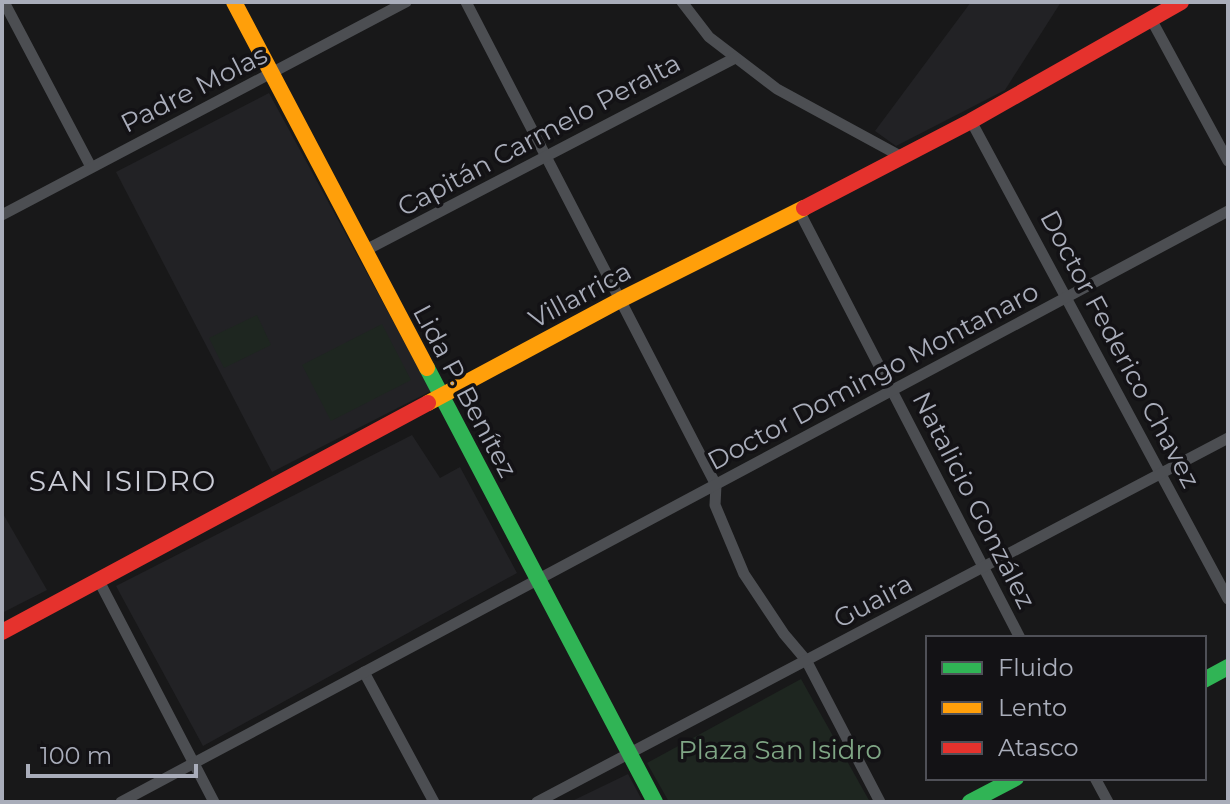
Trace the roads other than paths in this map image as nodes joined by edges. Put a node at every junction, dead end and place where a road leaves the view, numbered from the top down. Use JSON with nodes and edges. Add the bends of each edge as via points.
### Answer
{"nodes":[{"id":1,"x":4,"y":2,"type":"edge"},
{"id":2,"x":234,"y":2,"type":"edge"},
{"id":3,"x":406,"y":2,"type":"edge"},
{"id":4,"x":466,"y":2,"type":"edge"},
{"id":5,"x":682,"y":2,"type":"edge"},
{"id":6,"x":1181,"y":2,"type":"edge"},
{"id":7,"x":1151,"y":19,"type":"junction"},
{"id":8,"x":735,"y":58,"type":"junction"},
{"id":9,"x":271,"y":75,"type":"junction"},
{"id":10,"x":971,"y":121,"type":"junction"},
{"id":11,"x":546,"y":156,"type":"junction"},
{"id":12,"x":902,"y":157,"type":"junction"},
{"id":13,"x":1228,"y":161,"type":"edge"},
{"id":14,"x":91,"y":167,"type":"junction"},
{"id":15,"x":799,"y":211,"type":"junction"},
{"id":16,"x":1228,"y":211,"type":"edge"},
{"id":17,"x":2,"y":215,"type":"edge"},
{"id":18,"x":364,"y":251,"type":"junction"},
{"id":19,"x":1067,"y":297,"type":"junction"},
{"id":20,"x":620,"y":300,"type":"junction"},
{"id":21,"x":893,"y":390,"type":"junction"},
{"id":22,"x":441,"y":397,"type":"junction"},
{"id":23,"x":1228,"y":438,"type":"edge"},
{"id":24,"x":1162,"y":473,"type":"junction"},
{"id":25,"x":716,"y":485,"type":"junction"},
{"id":26,"x":982,"y":568,"type":"junction"},
{"id":27,"x":538,"y":580,"type":"junction"},
{"id":28,"x":99,"y":581,"type":"junction"},
{"id":29,"x":1228,"y":599,"type":"edge"},
{"id":30,"x":2,"y":632,"type":"edge"},
{"id":31,"x":1019,"y":636,"type":"edge"},
{"id":32,"x":806,"y":660,"type":"junction"},
{"id":33,"x":1228,"y":667,"type":"edge"},
{"id":34,"x":364,"y":672,"type":"junction"},
{"id":35,"x":1206,"y":679,"type":"edge"},
{"id":36,"x":629,"y":753,"type":"junction"},
{"id":37,"x":194,"y":763,"type":"junction"},
{"id":38,"x":1012,"y":780,"type":"edge"},
{"id":39,"x":1096,"y":780,"type":"edge"},
{"id":40,"x":121,"y":802,"type":"edge"},
{"id":41,"x":214,"y":802,"type":"edge"},
{"id":42,"x":434,"y":802,"type":"edge"},
{"id":43,"x":537,"y":802,"type":"edge"},
{"id":44,"x":655,"y":802,"type":"edge"},
{"id":45,"x":880,"y":802,"type":"edge"},
{"id":46,"x":970,"y":802,"type":"edge"},
{"id":47,"x":1108,"y":802,"type":"edge"}],
"edges":[{"from":1,"to":14,"type":"street"},
{"from":2,"to":9,"type":"street","name":"Lida P. Benítez"},
{"from":3,"to":9,"type":"street","name":"Padre Molas"},
{"from":4,"to":11,"type":"street"},
{"from":5,"to":8,"type":"street","via":[[709,37]]},
{"from":6,"to":7,"type":"street","name":"Villarrica"},
{"from":7,"to":10,"type":"street","name":"Villarrica"},
{"from":7,"to":13,"type":"street"},
{"from":8,"to":11,"type":"street","name":"Capitán Carmelo Peralta"},
{"from":8,"to":12,"type":"street","via":[[777,89]]},
{"from":9,"to":14,"type":"street","name":"Padre Molas"},
{"from":9,"to":18,"type":"street","name":"Lida P. Benítez"},
{"from":10,"to":12,"type":"street","name":"Villarrica"},
{"from":10,"to":19,"type":"street","name":"Doctor Federico Chavez"},
{"from":11,"to":18,"type":"street","name":"Capitán Carmelo Peralta"},
{"from":11,"to":20,"type":"street"},
{"from":12,"to":15,"type":"street","name":"Villarrica"},
{"from":14,"to":17,"type":"street","name":"Padre Molas"},
{"from":15,"to":20,"type":"street","name":"Villarrica"},
{"from":15,"to":21,"type":"street","name":"Natalicio González"},
{"from":16,"to":19,"type":"street","name":"Doctor Domingo Montanaro"},
{"from":18,"to":22,"type":"street","name":"Lida P. Benítez"},
{"from":19,"to":21,"type":"street","name":"Doctor Domingo Montanaro"},
{"from":19,"to":24,"type":"street","name":"Doctor Federico Chavez"},
{"from":20,"to":22,"type":"street","name":"Villarrica"},
{"from":20,"to":25,"type":"street"},
{"from":21,"to":25,"type":"street","name":"Doctor Domingo Montanaro"},
{"from":21,"to":26,"type":"street","name":"Natalicio González"},
{"from":22,"to":27,"type":"street","name":"Lida P. Benítez"},
{"from":22,"to":28,"type":"street","name":"Villarrica"},
{"from":23,"to":24,"type":"street","name":"Guaira"},
{"from":24,"to":26,"type":"street","name":"Guaira"},
{"from":24,"to":29,"type":"street","name":"Doctor Federico Chavez"},
{"from":25,"to":27,"type":"street","name":"Doctor Domingo Montanaro"},
{"from":25,"to":32,"type":"street","via":[[715,505],[744,574]]},
{"from":26,"to":31,"type":"street","name":"Natalicio González"},
{"from":26,"to":32,"type":"street","name":"Guaira"},
{"from":27,"to":34,"type":"street","name":"Doctor Domingo Montanaro"},
{"from":27,"to":36,"type":"street","name":"Lida P. Benítez"},
{"from":28,"to":30,"type":"street","name":"Villarrica"},
{"from":28,"to":37,"type":"street"},
{"from":32,"to":36,"type":"street","name":"Guaira"},
{"from":32,"to":45,"type":"street"},
{"from":33,"to":35,"type":"street"},
{"from":34,"to":37,"type":"street","name":"Doctor Domingo Montanaro"},
{"from":34,"to":42,"type":"street"},
{"from":36,"to":43,"type":"street","name":"Guaira"},
{"from":36,"to":44,"type":"street","name":"Lida P. Benítez"},
{"from":37,"to":40,"type":"street","name":"Doctor Domingo Montanaro"},
{"from":37,"to":41,"type":"street"},
{"from":38,"to":46,"type":"street"},
{"from":39,"to":47,"type":"street"}]}
